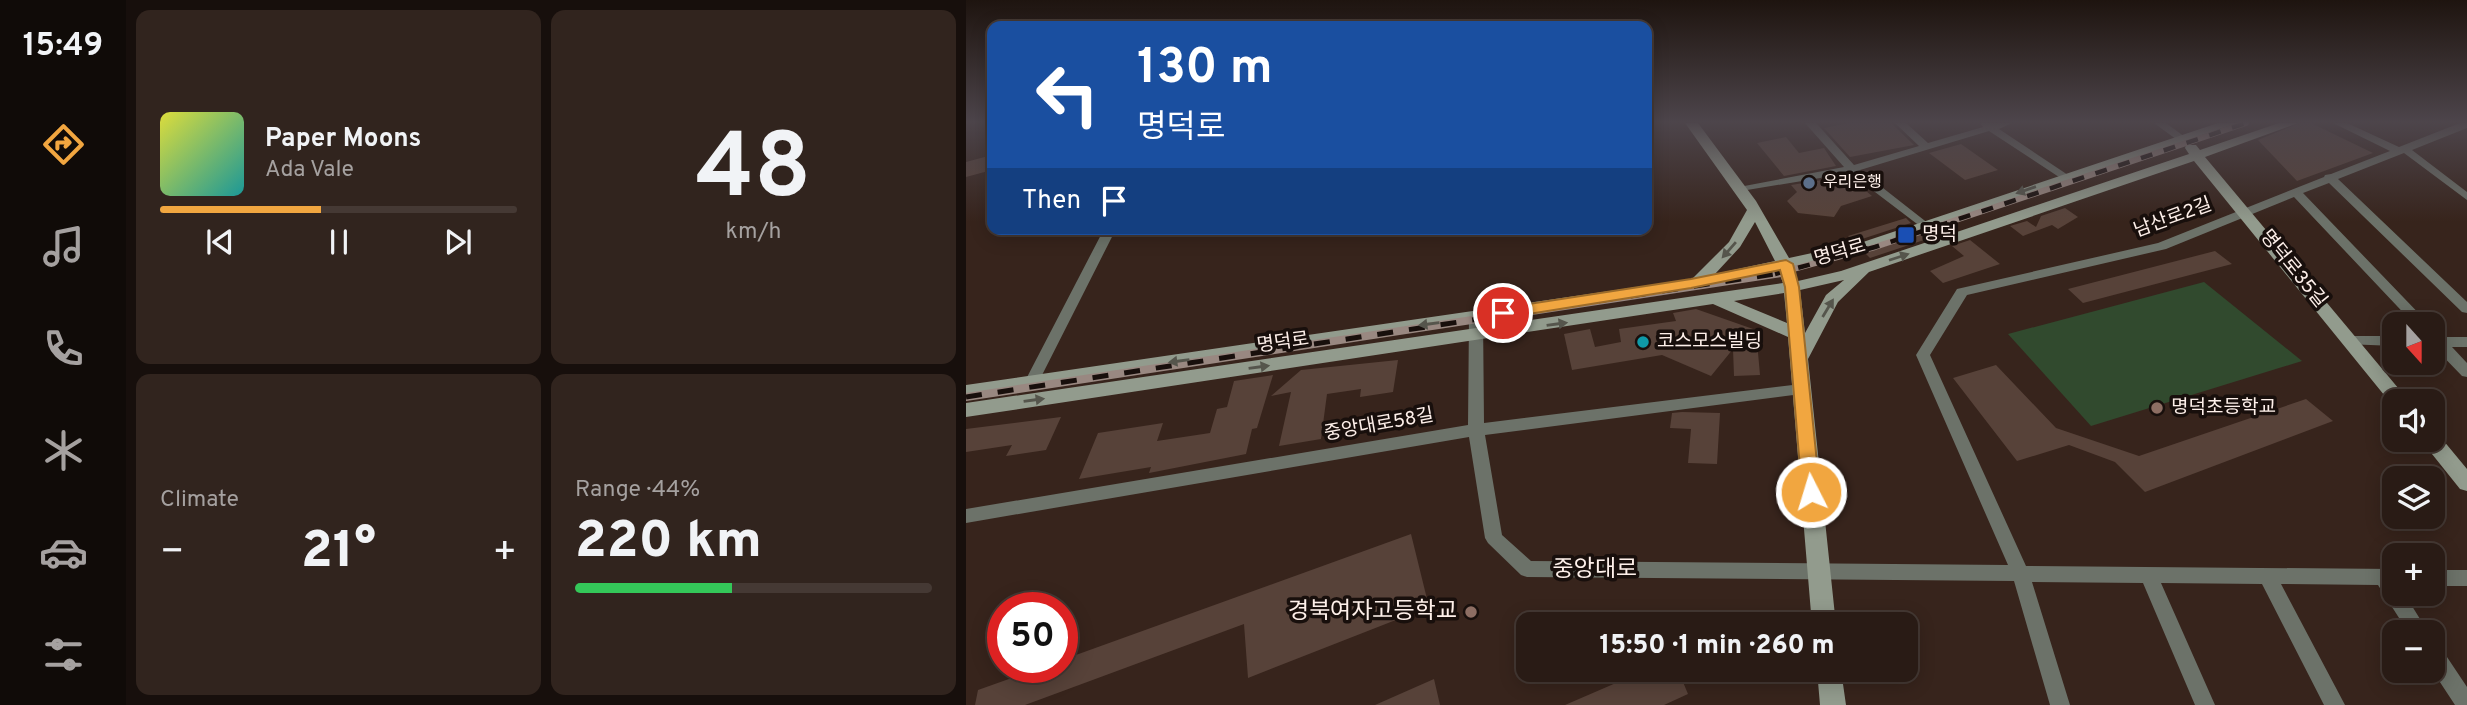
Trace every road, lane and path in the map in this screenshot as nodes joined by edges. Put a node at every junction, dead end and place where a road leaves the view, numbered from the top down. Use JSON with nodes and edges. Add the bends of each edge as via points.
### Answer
{"nodes":[{"id":1,"x":1715,"y":156,"type":"edge"},
{"id":2,"x":1840,"y":156,"type":"edge"},
{"id":3,"x":1899,"y":156,"type":"edge"},
{"id":4,"x":2033,"y":156,"type":"edge"},
{"id":5,"x":2133,"y":156,"type":"edge"},
{"id":6,"x":2198,"y":156,"type":"joint"},
{"id":7,"x":2386,"y":156,"type":"edge"},
{"id":8,"x":2410,"y":156,"type":"edge"},
{"id":9,"x":1852,"y":169,"type":"junction"},
{"id":10,"x":2066,"y":177,"type":"junction"},
{"id":11,"x":2329,"y":177,"type":"junction"},
{"id":12,"x":1739,"y":190,"type":"junction"},
{"id":13,"x":2295,"y":191,"type":"junction"},
{"id":14,"x":2467,"y":197,"type":"edge"},
{"id":15,"x":1754,"y":211,"type":"junction"},
{"id":16,"x":2246,"y":211,"type":"junction"},
{"id":17,"x":1925,"y":226,"type":"junction"},
{"id":18,"x":1107,"y":235,"type":"edge"},
{"id":19,"x":1786,"y":264,"type":"junction"},
{"id":20,"x":1869,"y":267,"type":"junction"},
{"id":21,"x":1697,"y":283,"type":"junction"},
{"id":22,"x":1792,"y":287,"type":"junction"},
{"id":23,"x":1718,"y":300,"type":"junction"},
{"id":24,"x":2467,"y":309,"type":"edge"},
{"id":25,"x":2411,"y":312,"type":"edge"},
{"id":26,"x":1476,"y":317,"type":"junction"},
{"id":27,"x":1796,"y":334,"type":"junction"},
{"id":28,"x":1476,"y":336,"type":"junction"},
{"id":29,"x":2445,"y":340,"type":"edge"},
{"id":30,"x":2351,"y":341,"type":"junction"},
{"id":31,"x":2382,"y":341,"type":"edge"},
{"id":32,"x":2467,"y":342,"type":"edge"},
{"id":33,"x":2445,"y":349,"type":"edge"},
{"id":34,"x":1799,"y":359,"type":"junction"},
{"id":35,"x":2467,"y":372,"type":"edge"},
{"id":36,"x":1031,"y":383,"type":"junction"},
{"id":37,"x":1801,"y":389,"type":"junction"},
{"id":38,"x":2390,"y":389,"type":"edge"},
{"id":39,"x":966,"y":393,"type":"edge"},
{"id":40,"x":966,"y":410,"type":"edge"},
{"id":41,"x":1476,"y":430,"type":"junction"},
{"id":42,"x":2445,"y":452,"type":"edge"},
{"id":43,"x":2460,"y":466,"type":"edge"},
{"id":44,"x":2467,"y":483,"type":"edge"},
{"id":45,"x":966,"y":516,"type":"edge"},
{"id":46,"x":1818,"y":570,"type":"junction"},
{"id":47,"x":2020,"y":573,"type":"junction"},
{"id":48,"x":2148,"y":574,"type":"junction"},
{"id":49,"x":2267,"y":576,"type":"junction"},
{"id":50,"x":2382,"y":577,"type":"edge"},
{"id":51,"x":2445,"y":578,"type":"edge"},
{"id":52,"x":2467,"y":578,"type":"edge"},
{"id":53,"x":1823,"y":612,"type":"edge"},
{"id":54,"x":2445,"y":672,"type":"edge"},
{"id":55,"x":1830,"y":682,"type":"edge"},
{"id":56,"x":1833,"y":705,"type":"edge"},
{"id":57,"x":2060,"y":705,"type":"edge"},
{"id":58,"x":2205,"y":705,"type":"edge"},
{"id":59,"x":2334,"y":705,"type":"edge"},
{"id":60,"x":2467,"y":705,"type":"edge"}],
"edges":[{"from":1,"to":12,"type":"main road"},
{"from":2,"to":9,"type":"street"},
{"from":3,"to":9,"type":"street"},
{"from":4,"to":10,"type":"street"},
{"from":5,"to":10,"type":"main road","name":"명덕로"},
{"from":6,"to":16,"type":"main road","name":"명덕로35길"},
{"from":20,"to":6,"type":"main road","name":"명덕로","one_way":true},
{"from":7,"to":11,"type":"street","name":"남산로2길"},
{"from":8,"to":14,"type":"street"},
{"from":9,"to":12,"type":"street"},
{"from":9,"to":17,"type":"street"},
{"from":10,"to":17,"type":"main road","name":"명덕로","one_way":true},
{"from":11,"to":13,"type":"street","name":"남산로2길"},
{"from":11,"to":24,"type":"street"},
{"from":12,"to":15,"type":"main road"},
{"from":13,"to":16,"type":"street","name":"남산로2길"},
{"from":13,"to":25,"type":"street"},
{"from":15,"to":19,"type":"main road"},
{"from":15,"to":21,"type":"main road","one_way":true,"via":[[1735,244]]},
{"from":16,"to":30,"type":"main road","name":"명덕로35길"},
{"from":16,"to":47,"type":"street","name":"남산로2길","via":[[2162,246],[1962,292],[1923,355]]},
{"from":17,"to":19,"type":"main road","name":"명덕로","via":[[1867,246]]},
{"from":18,"to":36,"type":"street"},
{"from":19,"to":21,"type":"main road","name":"명덕로"},
{"from":19,"to":22,"type":"main road"},
{"from":20,"to":22,"type":"main road","name":"명덕로"},
{"from":34,"to":20,"type":"main road","one_way":true,"via":[[1832,299]]},
{"from":21,"to":26,"type":"main road","name":"명덕로"},
{"from":22,"to":23,"type":"main road","name":"명덕로"},
{"from":22,"to":27,"type":"main road"},
{"from":23,"to":27,"type":"main road"},
{"from":28,"to":23,"type":"main road","name":"명덕로","one_way":true},
{"from":26,"to":28,"type":"street","name":"중앙대로"},
{"from":26,"to":36,"type":"main road","name":"명덕로","one_way":true},
{"from":27,"to":34,"type":"main road"},
{"from":40,"to":28,"type":"main road","name":"명덕로","one_way":true},
{"from":28,"to":41,"type":"street","name":"중앙대로"},
{"from":29,"to":32,"type":"street"},
{"from":30,"to":31,"type":"street"},
{"from":30,"to":38,"type":"main road","name":"명덕로35길"},
{"from":33,"to":35,"type":"street"},
{"from":34,"to":37,"type":"main road"},
{"from":36,"to":39,"type":"main road","name":"명덕로"},
{"from":37,"to":41,"type":"street","name":"중앙대로58길"},
{"from":37,"to":46,"type":"main road"},
{"from":41,"to":45,"type":"street","name":"중앙대로58길"},
{"from":41,"to":46,"type":"street","name":"중앙대로","via":[[1494,538],[1527,569]]},
{"from":42,"to":43,"type":"main road"},
{"from":43,"to":44,"type":"main road"},
{"from":46,"to":47,"type":"street","name":"중앙대로"},
{"from":46,"to":53,"type":"main road"},
{"from":47,"to":48,"type":"street","name":"중앙대로"},
{"from":47,"to":57,"type":"street"},
{"from":48,"to":49,"type":"street","name":"중앙대로"},
{"from":48,"to":58,"type":"street"},
{"from":49,"to":50,"type":"street","name":"중앙대로"},
{"from":49,"to":59,"type":"street"},
{"from":51,"to":52,"type":"street"},
{"from":54,"to":60,"type":"street"},
{"from":55,"to":56,"type":"main road"}]}
